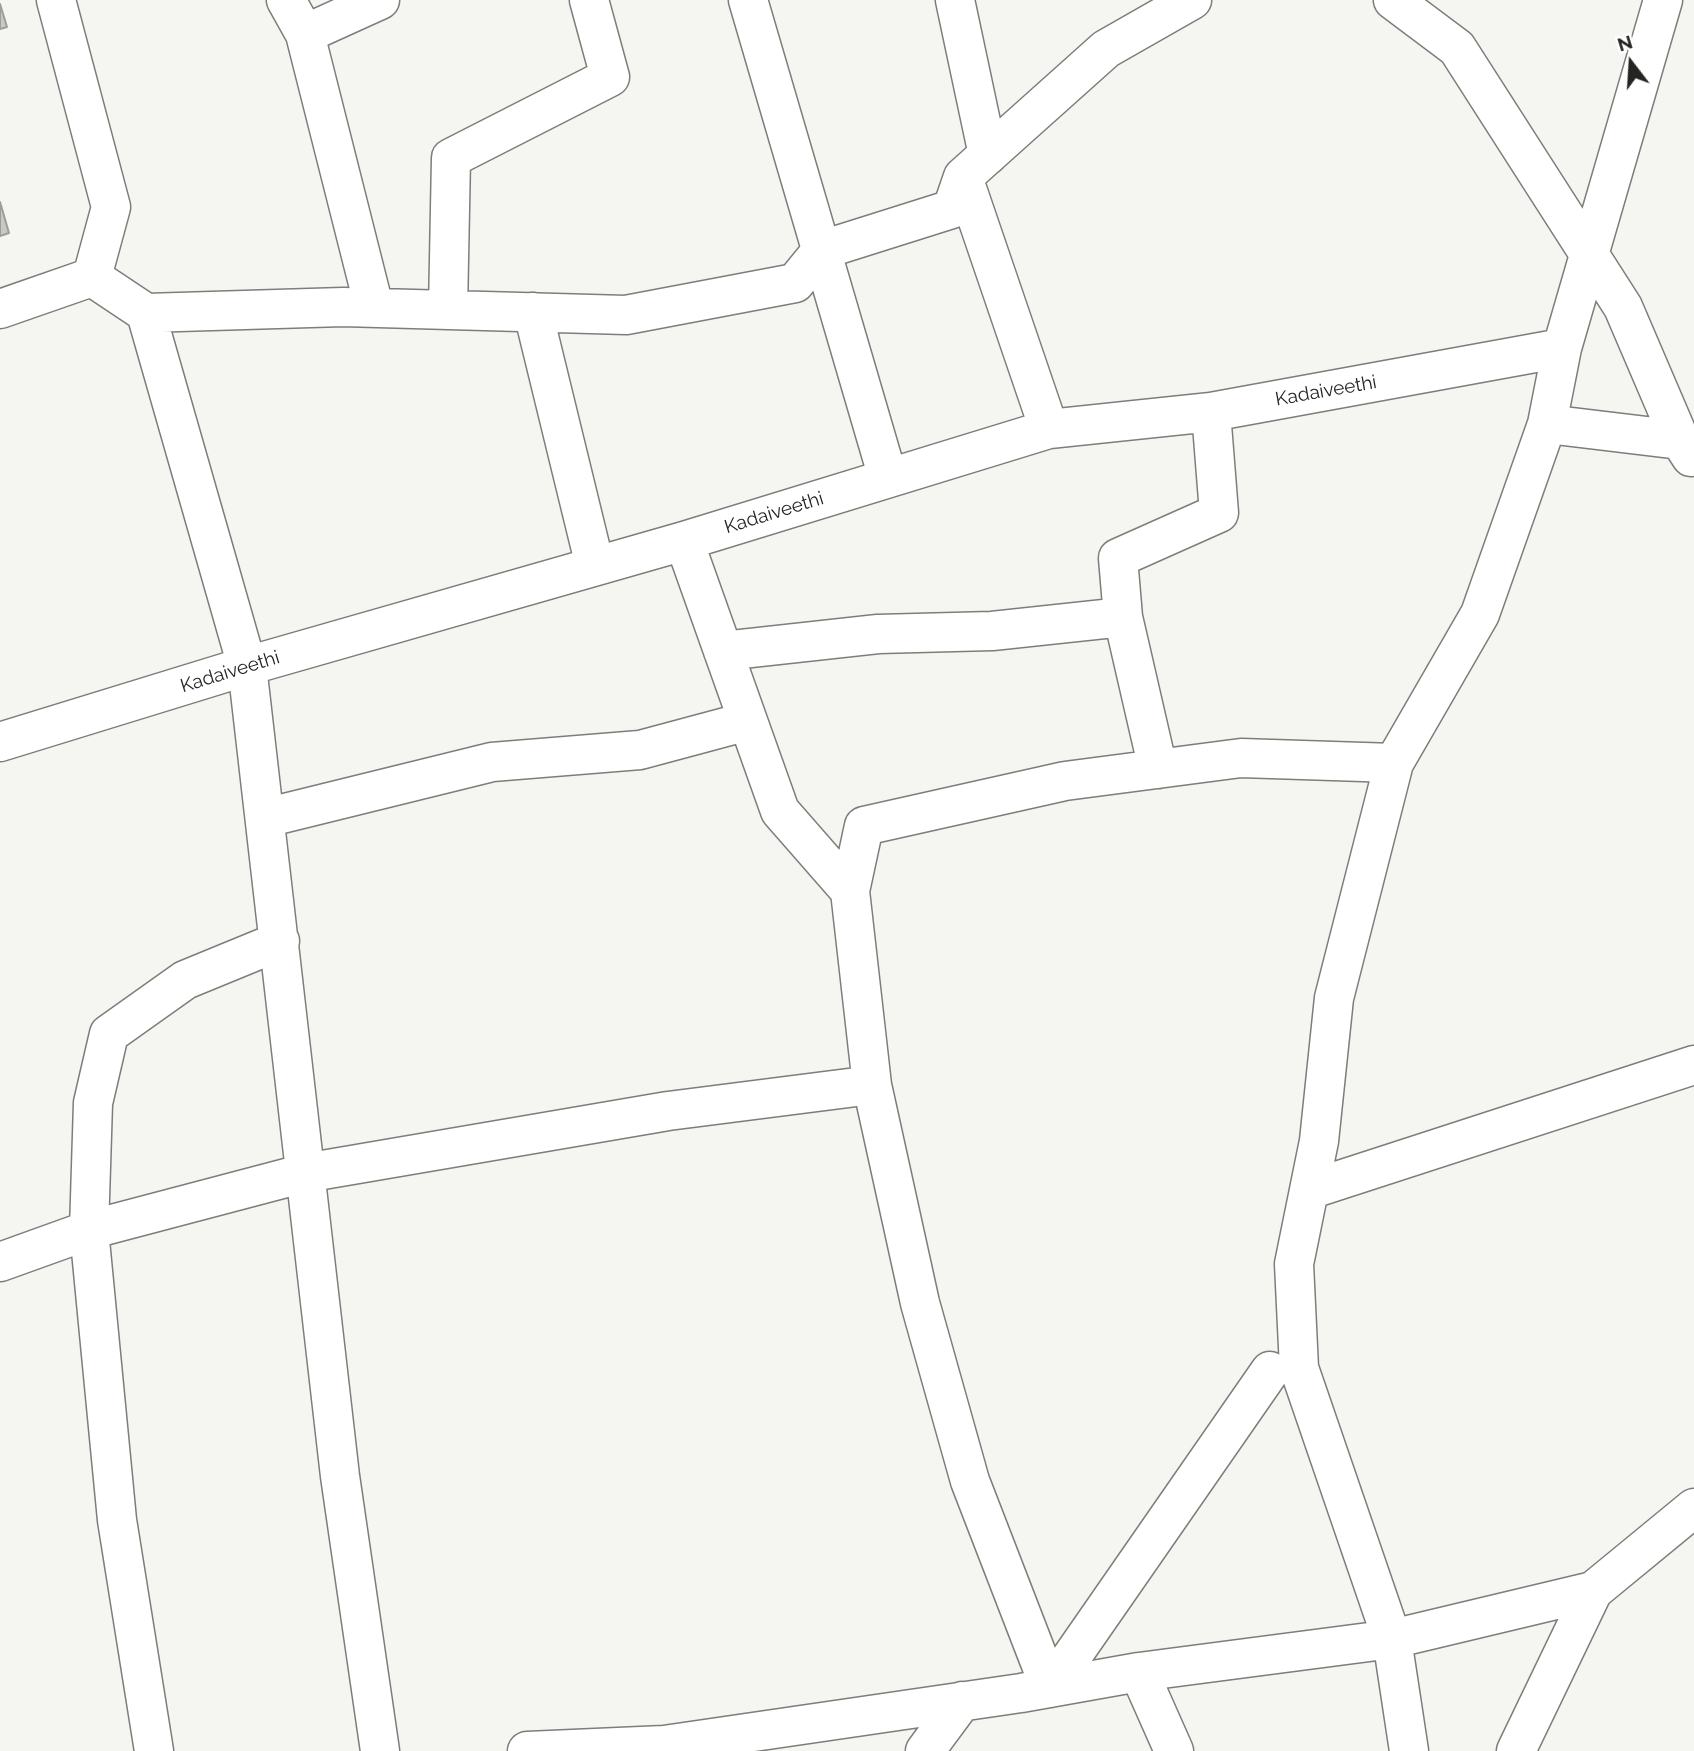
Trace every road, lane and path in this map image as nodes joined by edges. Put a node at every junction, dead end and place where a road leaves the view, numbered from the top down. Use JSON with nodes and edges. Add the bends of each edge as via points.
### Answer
{"nodes":[{"id":1,"x":56,"y":0,"type":"edge"},
{"id":2,"x":286,"y":0,"type":"edge"},
{"id":3,"x":380,"y":0,"type":"edge"},
{"id":4,"x":589,"y":0,"type":"edge"},
{"id":5,"x":748,"y":0,"type":"edge"},
{"id":6,"x":955,"y":0,"type":"edge"},
{"id":7,"x":1192,"y":0,"type":"edge"},
{"id":8,"x":1392,"y":0,"type":"edge"},
{"id":9,"x":1663,"y":0,"type":"edge"},
{"id":10,"x":305,"y":34,"type":"junction"},
{"id":11,"x":976,"y":166,"type":"junction"},
{"id":12,"x":822,"y":250,"type":"junction"},
{"id":13,"x":1589,"y":253,"type":"junction"},
{"id":14,"x":92,"y":277,"type":"junction"},
{"id":15,"x":374,"y":307,"type":"junction"},
{"id":16,"x":0,"y":309,"type":"edge"},
{"id":17,"x":448,"y":310,"type":"junction"},
{"id":18,"x":533,"y":312,"type":"junction"},
{"id":19,"x":146,"y":313,"type":"junction"},
{"id":20,"x":1562,"y":348,"type":"junction"},
{"id":21,"x":1211,"y":412,"type":"junction"},
{"id":22,"x":1547,"y":424,"type":"junction"},
{"id":23,"x":1049,"y":429,"type":"junction"},
{"id":24,"x":1687,"y":451,"type":"edge"},
{"id":25,"x":888,"y":478,"type":"junction"},
{"id":26,"x":684,"y":541,"type":"junction"},
{"id":27,"x":594,"y":566,"type":"junction"},
{"id":28,"x":1124,"y":617,"type":"junction"},
{"id":29,"x":723,"y":651,"type":"junction"},
{"id":30,"x":247,"y":666,"type":"junction"},
{"id":31,"x":748,"y":721,"type":"junction"},
{"id":32,"x":0,"y":742,"type":"edge"},
{"id":33,"x":1394,"y":763,"type":"junction"},
{"id":34,"x":1158,"y":769,"type":"junction"},
{"id":35,"x":265,"y":818,"type":"junction"},
{"id":36,"x":850,"y":891,"type":"junction"},
{"id":37,"x":280,"y":941,"type":"junction"},
{"id":38,"x":1694,"y":1065,"type":"edge"},
{"id":39,"x":872,"y":1085,"type":"junction"},
{"id":40,"x":305,"y":1173,"type":"junction"},
{"id":41,"x":1309,"y":1190,"type":"junction"},
{"id":42,"x":89,"y":1230,"type":"junction"},
{"id":43,"x":0,"y":1262,"type":"edge"},
{"id":44,"x":1270,"y":1371,"type":"dead end"},
{"id":45,"x":1694,"y":1508,"type":"edge"},
{"id":46,"x":1593,"y":1591,"type":"junction"},
{"id":47,"x":1392,"y":1639,"type":"junction"},
{"id":48,"x":1139,"y":1672,"type":"junction"},
{"id":49,"x":1050,"y":1688,"type":"junction"},
{"id":50,"x":962,"y":1702,"type":"junction"},
{"id":51,"x":154,"y":1751,"type":"edge"},
{"id":52,"x":380,"y":1751,"type":"edge"},
{"id":53,"x":527,"y":1751,"type":"edge"},
{"id":54,"x":925,"y":1751,"type":"edge"},
{"id":55,"x":1174,"y":1751,"type":"edge"},
{"id":56,"x":1409,"y":1751,"type":"edge"},
{"id":57,"x":1516,"y":1751,"type":"edge"}],
"edges":[{"from":1,"to":14,"type":"street","via":[[111,206]]},
{"from":2,"to":10,"type":"street"},
{"from":3,"to":10,"type":"street"},
{"from":4,"to":17,"type":"street","via":[[610,77],[451,158]]},
{"from":5,"to":12,"type":"street"},
{"from":6,"to":11,"type":"street"},
{"from":7,"to":11,"type":"street","via":[[1106,50]]},
{"from":8,"to":13,"type":"street","via":[[1457,48]]},
{"from":9,"to":13,"type":"street"},
{"from":10,"to":15,"type":"street"},
{"from":11,"to":12,"type":"street","via":[[951,209]]},
{"from":11,"to":23,"type":"street"},
{"from":12,"to":18,"type":"street","via":[[795,284],[626,314]]},
{"from":12,"to":25,"type":"street"},
{"from":13,"to":20,"type":"street"},
{"from":13,"to":24,"type":"street","via":[[1623,307]]},
{"from":14,"to":16,"type":"street"},
{"from":14,"to":19,"type":"street"},
{"from":15,"to":17,"type":"street"},
{"from":15,"to":19,"type":"street"},
{"from":17,"to":18,"type":"street"},
{"from":18,"to":27,"type":"street"},
{"from":19,"to":30,"type":"street"},
{"from":20,"to":21,"type":"street","name":"Kadaiveethi"},
{"from":20,"to":22,"type":"street"},
{"from":21,"to":23,"type":"street","name":"Kadaiveethi"},
{"from":21,"to":28,"type":"street","via":[[1219,513],[1118,558]]},
{"from":22,"to":24,"type":"street"},
{"from":22,"to":33,"type":"street","via":[[1480,614]]},
{"from":23,"to":25,"type":"street","name":"Kadaiveethi"},
{"from":25,"to":26,"type":"street","name":"Kadaiveethi"},
{"from":26,"to":27,"type":"street","name":"Kadaiveethi"},
{"from":26,"to":29,"type":"street"},
{"from":27,"to":30,"type":"street","name":"Kadaiveethi"},
{"from":28,"to":29,"type":"street","via":[[992,631],[878,634]]},
{"from":28,"to":34,"type":"street"},
{"from":29,"to":31,"type":"street"},
{"from":30,"to":32,"type":"street","name":"Kadaiveethi"},
{"from":30,"to":35,"type":"street"},
{"from":31,"to":35,"type":"street","via":[[640,750],[492,762]]},
{"from":31,"to":36,"type":"street","via":[[780,811]]},
{"from":33,"to":34,"type":"street","via":[[1241,758]]},
{"from":33,"to":41,"type":"street","via":[[1334,998],[1319,1141]]},
{"from":34,"to":36,"type":"street","via":[[1065,781],[864,826]]},
{"from":35,"to":37,"type":"street"},
{"from":36,"to":39,"type":"street"},
{"from":37,"to":40,"type":"street"},
{"from":37,"to":42,"type":"street","via":[[185,980],[109,1034],[93,1103]]},
{"from":38,"to":41,"type":"street"},
{"from":39,"to":40,"type":"street","via":[[668,1111]]},
{"from":39,"to":49,"type":"street","via":[[920,1303],[970,1481]]},
{"from":40,"to":42,"type":"street"},
{"from":40,"to":52,"type":"street","via":[[340,1476]]},
{"from":41,"to":47,"type":"street","via":[[1294,1264],[1299,1368]]},
{"from":42,"to":43,"type":"street"},
{"from":42,"to":51,"type":"street","via":[[117,1520]]},
{"from":44,"to":49,"type":"street"},
{"from":45,"to":46,"type":"street"},
{"from":46,"to":47,"type":"street"},
{"from":46,"to":57,"type":"street"},
{"from":47,"to":48,"type":"street"},
{"from":47,"to":56,"type":"street"},
{"from":48,"to":49,"type":"street"},
{"from":48,"to":55,"type":"street"},
{"from":49,"to":50,"type":"street"},
{"from":50,"to":53,"type":"street","via":[[664,1745]]},
{"from":50,"to":54,"type":"street"}]}
